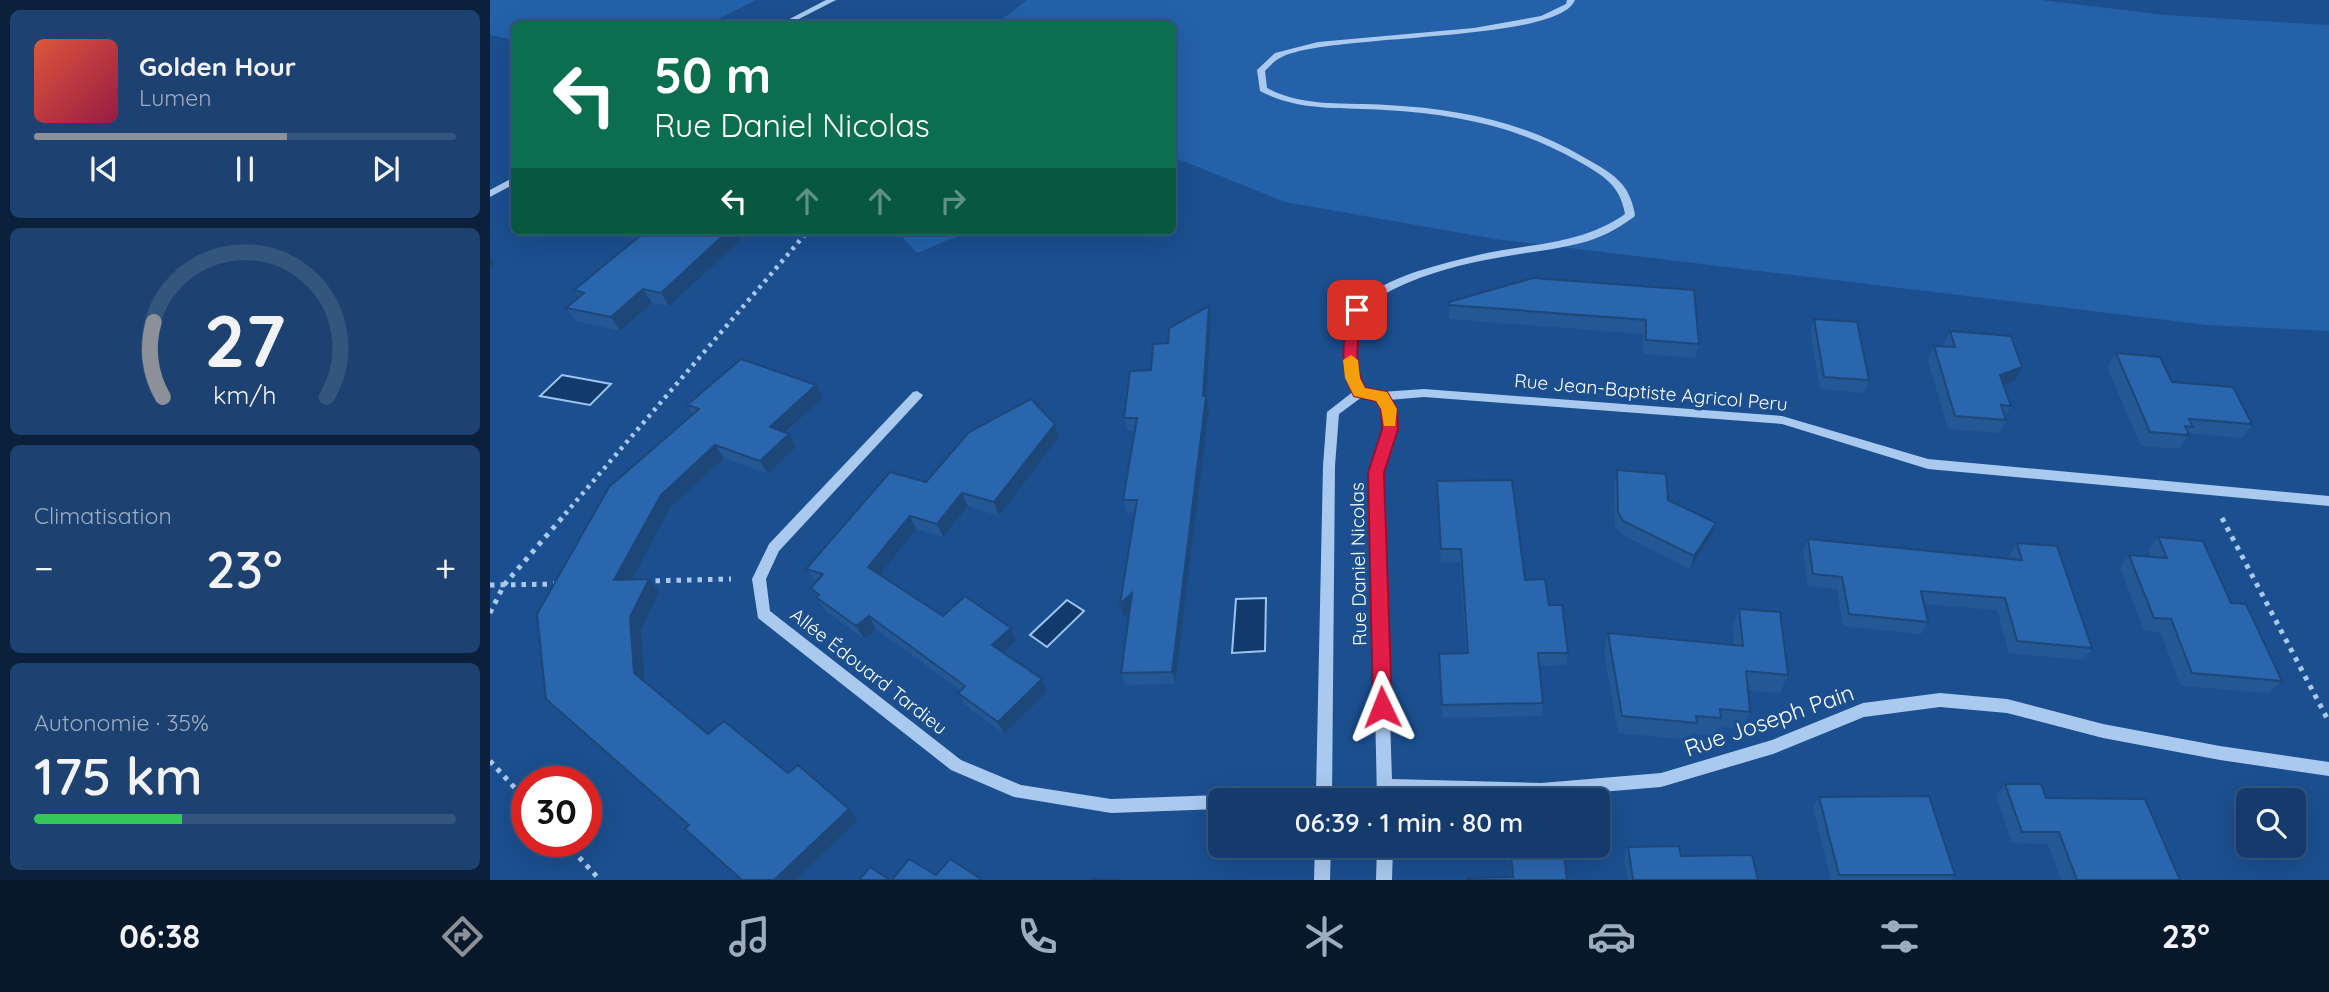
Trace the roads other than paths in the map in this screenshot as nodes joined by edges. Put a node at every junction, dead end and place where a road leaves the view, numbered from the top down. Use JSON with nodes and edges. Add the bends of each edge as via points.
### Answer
{"nodes":[{"id":1,"x":832,"y":0,"type":"edge"},
{"id":2,"x":1571,"y":0,"type":"edge"},
{"id":3,"x":790,"y":21,"type":"edge"},
{"id":4,"x":511,"y":182,"type":"edge"},
{"id":5,"x":490,"y":194,"type":"edge"},
{"id":6,"x":1360,"y":392,"type":"junction"},
{"id":7,"x":917,"y":395,"type":"dead end"},
{"id":8,"x":1381,"y":396,"type":"junction"},
{"id":9,"x":2329,"y":501,"type":"edge"},
{"id":10,"x":2329,"y":769,"type":"edge"},
{"id":11,"x":1324,"y":788,"type":"edge"},
{"id":12,"x":1385,"y":788,"type":"edge"},
{"id":13,"x":1565,"y":788,"type":"edge"},
{"id":14,"x":1208,"y":802,"type":"edge"},
{"id":15,"x":1323,"y":858,"type":"edge"},
{"id":16,"x":1385,"y":858,"type":"edge"},
{"id":17,"x":1322,"y":880,"type":"edge"},
{"id":18,"x":1384,"y":880,"type":"edge"}],
"edges":[{"from":1,"to":3,"type":"street"},
{"from":2,"to":6,"type":"street","via":[[1543,18],[1474,30],[1318,45],[1278,55],[1261,70],[1264,89],[1280,100],[1441,113],[1526,131],[1588,163],[1625,193],[1630,215],[1614,229],[1571,243],[1485,257],[1386,288],[1357,310],[1349,343],[1352,378]]},
{"from":4,"to":5,"type":"street"},
{"from":6,"to":8,"type":"street"},
{"from":6,"to":11,"type":"street","via":[[1333,412]]},
{"from":7,"to":14,"type":"street","name":"Allée Édouard Tardieu","via":[[774,548],[760,579],[763,614],[956,765],[1020,792],[1111,806]]},
{"from":8,"to":9,"type":"street","name":"Rue Jean-Baptiste Agricol Peru","via":[[1459,395],[1782,420],[1928,464]]},
{"from":8,"to":12,"type":"street","name":"Rue Daniel Nicolas","via":[[1389,409],[1390,429],[1376,473]]},
{"from":10,"to":13,"type":"street","name":"Rue Joseph Pain","via":[[2103,731],[2007,706],[1940,699],[1863,710],[1773,747],[1661,780]]},
{"from":15,"to":17,"type":"street"},
{"from":16,"to":18,"type":"street"}]}
